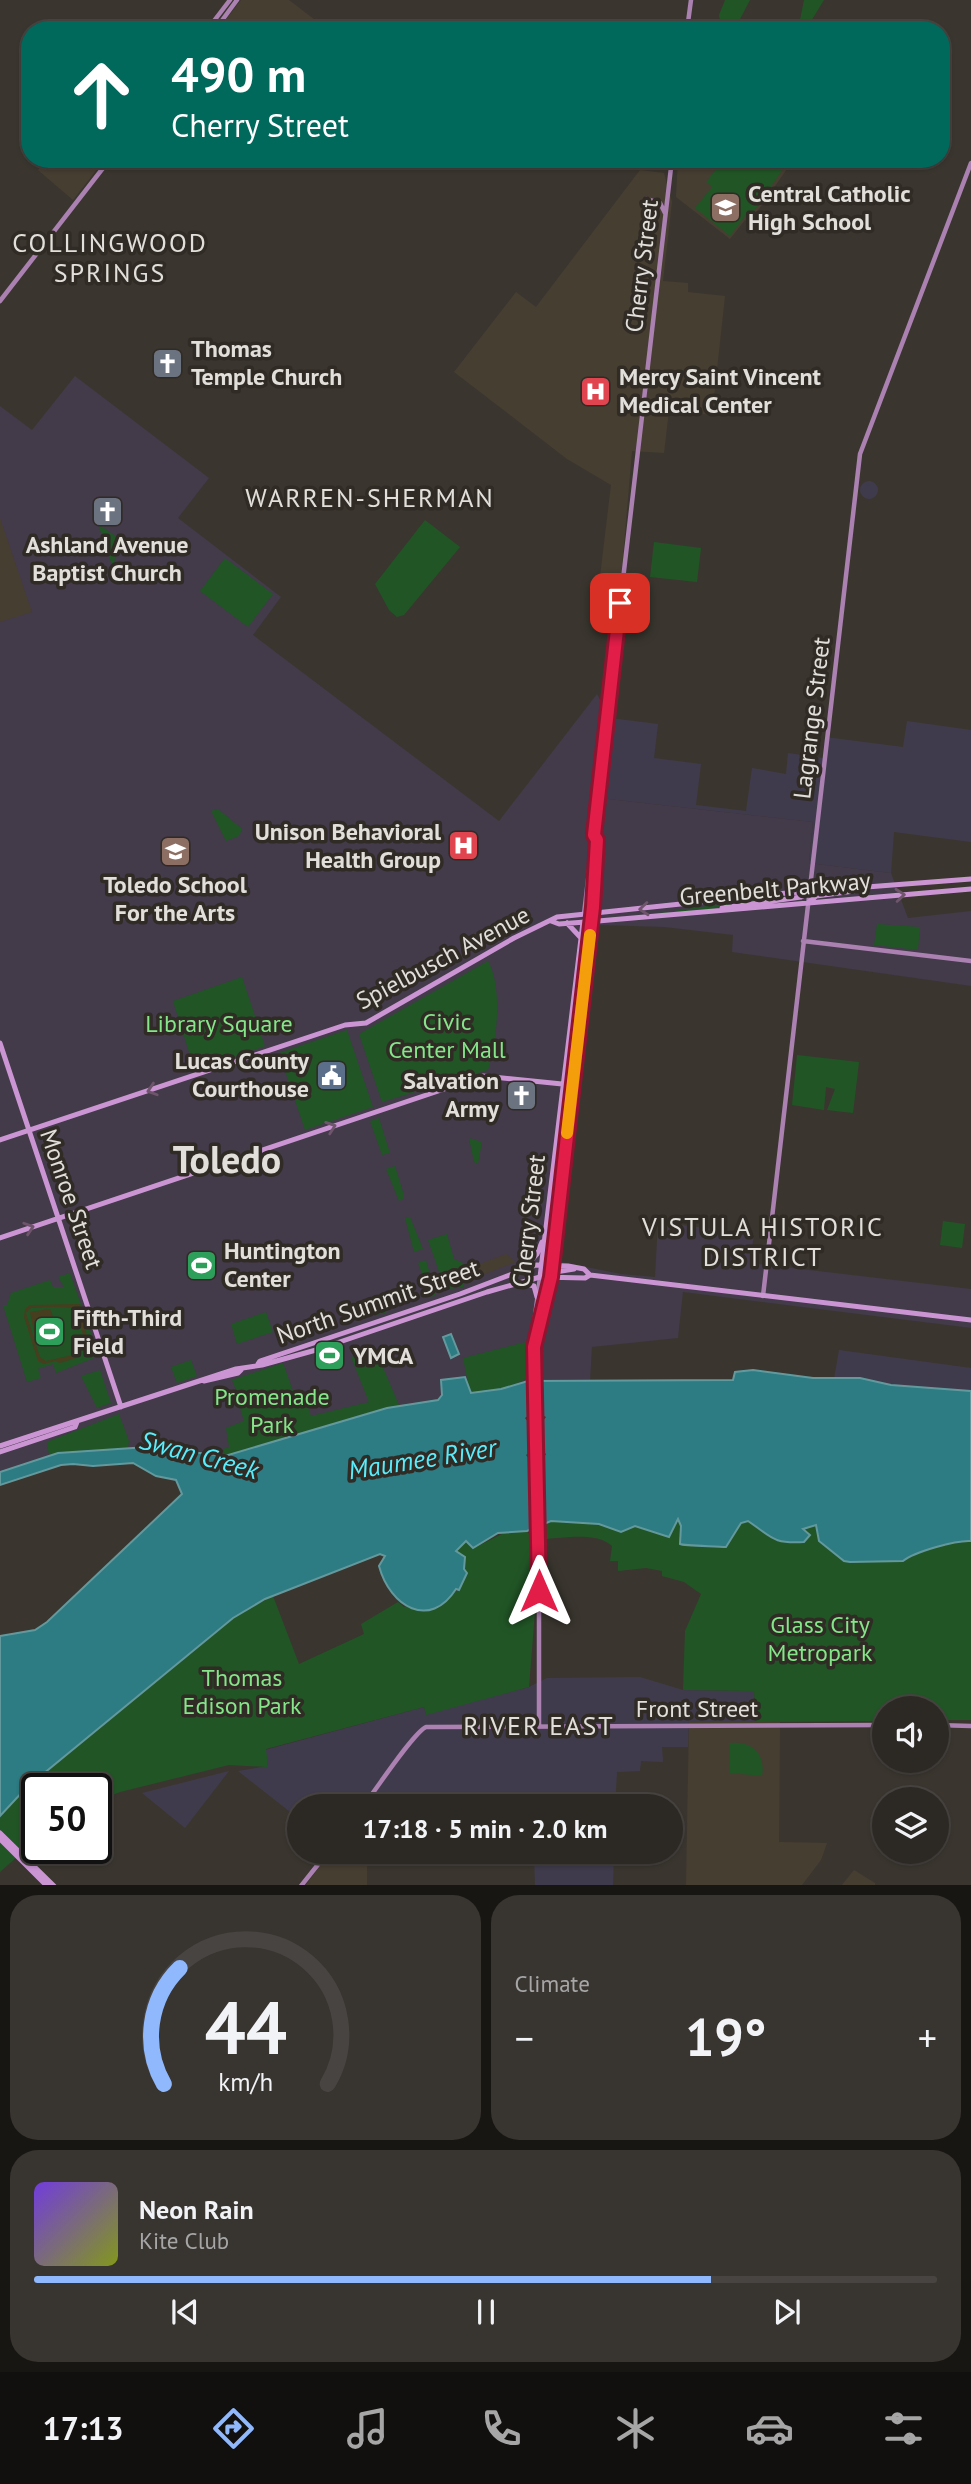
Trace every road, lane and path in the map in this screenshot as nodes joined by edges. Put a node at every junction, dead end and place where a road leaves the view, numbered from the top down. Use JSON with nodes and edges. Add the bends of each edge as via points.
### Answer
{"nodes":[{"id":1,"x":230,"y":0,"type":"edge"},
{"id":2,"x":237,"y":0,"type":"edge"},
{"id":3,"x":691,"y":0,"type":"edge"},
{"id":4,"x":214,"y":21,"type":"edge"},
{"id":5,"x":222,"y":21,"type":"edge"},
{"id":6,"x":688,"y":21,"type":"edge"},
{"id":7,"x":971,"y":163,"type":"edge"},
{"id":8,"x":103,"y":168,"type":"edge"},
{"id":9,"x":672,"y":168,"type":"edge"},
{"id":10,"x":646,"y":199,"type":"dead end"},
{"id":11,"x":665,"y":222,"type":"junction"},
{"id":12,"x":0,"y":301,"type":"edge"},
{"id":13,"x":594,"y":835,"type":"junction"},
{"id":14,"x":971,"y":878,"type":"edge"},
{"id":15,"x":898,"y":884,"type":"junction"},
{"id":16,"x":971,"y":889,"type":"edge"},
{"id":17,"x":809,"y":892,"type":"junction"},
{"id":18,"x":808,"y":903,"type":"junction"},
{"id":19,"x":712,"y":912,"type":"junction"},
{"id":20,"x":584,"y":914,"type":"junction"},
{"id":21,"x":593,"y":914,"type":"junction"},
{"id":22,"x":551,"y":922,"type":"junction"},
{"id":23,"x":592,"y":922,"type":"junction"},
{"id":24,"x":568,"y":923,"type":"junction"},
{"id":25,"x":583,"y":923,"type":"junction"},
{"id":26,"x":581,"y":939,"type":"junction"},
{"id":27,"x":803,"y":941,"type":"junction"},
{"id":28,"x":971,"y":961,"type":"edge"},
{"id":29,"x":0,"y":1043,"type":"edge"},
{"id":30,"x":564,"y":1084,"type":"junction"},
{"id":31,"x":572,"y":1085,"type":"junction"},
{"id":32,"x":29,"y":1130,"type":"junction"},
{"id":33,"x":0,"y":1140,"type":"edge"},
{"id":34,"x":58,"y":1219,"type":"junction"},
{"id":35,"x":548,"y":1223,"type":"junction"},
{"id":36,"x":0,"y":1238,"type":"edge"},
{"id":37,"x":542,"y":1264,"type":"junction"},
{"id":38,"x":552,"y":1265,"type":"junction"},
{"id":39,"x":579,"y":1268,"type":"junction"},
{"id":40,"x":516,"y":1273,"type":"junction"},
{"id":41,"x":552,"y":1274,"type":"junction"},
{"id":42,"x":590,"y":1275,"type":"junction"},
{"id":43,"x":540,"y":1277,"type":"junction"},
{"id":44,"x":512,"y":1285,"type":"junction"},
{"id":45,"x":537,"y":1297,"type":"junction"},
{"id":46,"x":763,"y":1297,"type":"junction"},
{"id":47,"x":971,"y":1320,"type":"edge"},
{"id":48,"x":329,"y":1341,"type":"junction"},
{"id":49,"x":534,"y":1347,"type":"junction"},
{"id":50,"x":121,"y":1407,"type":"junction"},
{"id":51,"x":77,"y":1422,"type":"junction"},
{"id":52,"x":0,"y":1446,"type":"edge"},
{"id":53,"x":0,"y":1452,"type":"edge"},
{"id":54,"x":539,"y":1725,"type":"junction"},
{"id":55,"x":872,"y":1725,"type":"edge"},
{"id":56,"x":949,"y":1726,"type":"edge"},
{"id":57,"x":971,"y":1726,"type":"edge"},
{"id":58,"x":372,"y":1794,"type":"edge"},
{"id":59,"x":0,"y":1833,"type":"edge"},
{"id":60,"x":0,"y":1839,"type":"edge"},
{"id":61,"x":18,"y":1854,"type":"junction"},
{"id":62,"x":319,"y":1864,"type":"edge"},
{"id":63,"x":47,"y":1885,"type":"edge"},
{"id":64,"x":54,"y":1885,"type":"edge"},
{"id":65,"x":302,"y":1885,"type":"edge"}],
"edges":[{"from":1,"to":4,"type":"main road"},
{"from":2,"to":5,"type":"main road"},
{"from":3,"to":6,"type":"main road"},
{"from":7,"to":17,"type":"main road","name":"Lagrange Street","via":[[860,454]]},
{"from":8,"to":12,"type":"main road"},
{"from":9,"to":11,"type":"main road","name":"Cherry Street"},
{"from":10,"to":11,"type":"main road","via":[[662,205]]},
{"from":11,"to":13,"type":"main road","name":"Cherry Street"},
{"from":13,"to":20,"type":"main road","name":"Cherry Street"},
{"from":13,"to":21,"type":"main road","name":"Cherry Street"},
{"from":14,"to":15,"type":"main road","name":"Greenbelt Parkway"},
{"from":15,"to":17,"type":"main road","name":"Greenbelt Parkway"},
{"from":15,"to":18,"type":"main road","via":[[816,896]]},
{"from":18,"to":16,"type":"main road","name":"Greenbelt Parkway","one_way":true},
{"from":17,"to":18,"type":"main road","name":"Lagrange Street"},
{"from":17,"to":19,"type":"main road"},
{"from":17,"to":21,"type":"main road","name":"Greenbelt Parkway","one_way":true},
{"from":18,"to":19,"type":"main road","name":"Greenbelt Parkway"},
{"from":18,"to":27,"type":"main road","name":"Lagrange Street"},
{"from":19,"to":23,"type":"main road","name":"Greenbelt Parkway"},
{"from":20,"to":21,"type":"main road","name":"Greenbelt Parkway"},
{"from":20,"to":22,"type":"main road","name":"Spielbusch Avenue"},
{"from":20,"to":25,"type":"main road","name":"Cherry Street"},
{"from":21,"to":23,"type":"main road","name":"Cherry Street"},
{"from":22,"to":24,"type":"main road","name":"Spielbusch Avenue"},
{"from":22,"to":32,"type":"main road","name":"Spielbusch Avenue","one_way":true,"via":[[514,938],[372,1021],[351,1024]]},
{"from":23,"to":25,"type":"main road","name":"Greenbelt Parkway"},
{"from":23,"to":31,"type":"main road","name":"Cherry Street"},
{"from":24,"to":25,"type":"main road","name":"Spielbusch Avenue"},
{"from":24,"to":26,"type":"main road"},
{"from":25,"to":26,"type":"main road","name":"Cherry Street"},
{"from":26,"to":30,"type":"main road","name":"Cherry Street"},
{"from":27,"to":28,"type":"main road"},
{"from":27,"to":46,"type":"main road","name":"Lagrange Street"},
{"from":29,"to":32,"type":"main road","name":"Monroe Street"},
{"from":30,"to":31,"type":"main road"},
{"from":34,"to":30,"type":"main road","one_way":true,"via":[[483,1076]]},
{"from":30,"to":35,"type":"main road","name":"Cherry Street"},
{"from":31,"to":38,"type":"main road","name":"Cherry Street"},
{"from":32,"to":33,"type":"main road","name":"Spielbusch Avenue"},
{"from":32,"to":34,"type":"main road","name":"Monroe Street"},
{"from":36,"to":34,"type":"main road","one_way":true},
{"from":34,"to":50,"type":"main road","name":"Monroe Street"},
{"from":35,"to":37,"type":"main road","name":"Cherry Street"},
{"from":35,"to":40,"type":"main road","via":[[537,1254]]},
{"from":37,"to":38,"type":"main road","name":"North Summit Street"},
{"from":37,"to":40,"type":"main road","name":"North Summit Street"},
{"from":37,"to":43,"type":"main road","name":"Cherry Street"},
{"from":38,"to":39,"type":"main road","name":"North Summit Street"},
{"from":38,"to":41,"type":"main road","name":"Cherry Street"},
{"from":39,"to":41,"type":"main road"},
{"from":39,"to":42,"type":"main road","name":"North Summit Street"},
{"from":40,"to":48,"type":"main road","name":"North Summit Street"},
{"from":41,"to":42,"type":"main road","name":"North Summit Street"},
{"from":41,"to":43,"type":"main road","name":"North Summit Street"},
{"from":41,"to":49,"type":"main road","name":"Cherry Street"},
{"from":42,"to":46,"type":"main road","name":"North Summit Street"},
{"from":43,"to":44,"type":"main road","name":"North Summit Street"},
{"from":43,"to":45,"type":"main road","name":"Cherry Street"},
{"from":44,"to":45,"type":"main road","via":[[532,1284]]},
{"from":44,"to":48,"type":"main road","name":"North Summit Street"},
{"from":45,"to":49,"type":"main road","name":"Cherry Street"},
{"from":46,"to":47,"type":"main road","name":"North Summit Street"},
{"from":48,"to":50,"type":"main road","name":"North Summit Street"},
{"from":49,"to":54,"type":"main road"},
{"from":50,"to":51,"type":"main road","name":"North Summit Street"},
{"from":51,"to":52,"type":"main road"},
{"from":51,"to":53,"type":"main road","via":[[75,1427]]},
{"from":54,"to":55,"type":"main road","name":"Front Street"},
{"from":54,"to":58,"type":"main road","name":"Front Street","via":[[426,1727],[414,1734]]},
{"from":56,"to":57,"type":"main road"},
{"from":59,"to":61,"type":"main road"},
{"from":60,"to":61,"type":"main road"},
{"from":61,"to":63,"type":"main road"},
{"from":61,"to":64,"type":"main road"},
{"from":62,"to":65,"type":"main road"}]}
